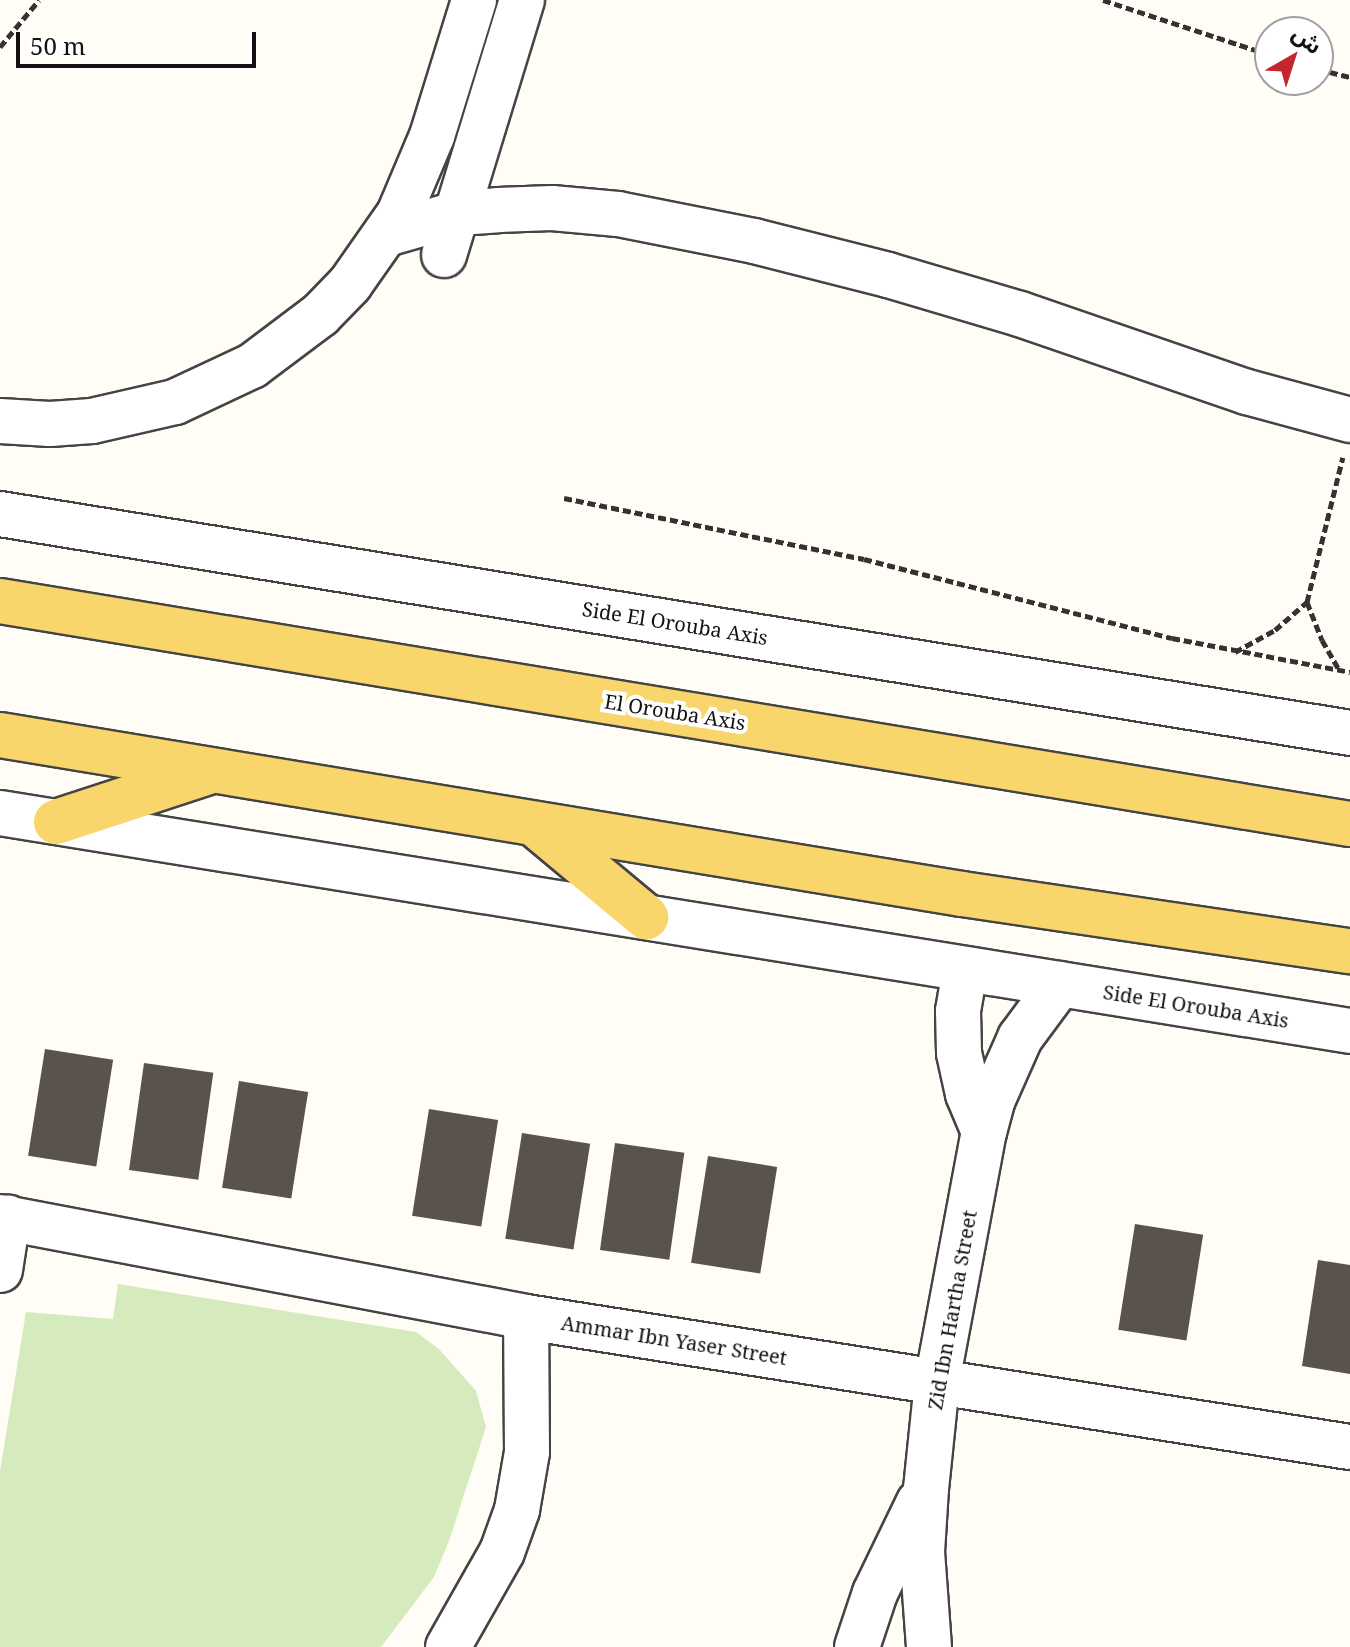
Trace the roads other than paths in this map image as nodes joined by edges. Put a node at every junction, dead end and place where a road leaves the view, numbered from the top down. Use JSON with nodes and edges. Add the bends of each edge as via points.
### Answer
{"nodes":[{"id":1,"x":474,"y":0,"type":"edge"},
{"id":2,"x":522,"y":0,"type":"edge"},
{"id":3,"x":459,"y":213,"type":"junction"},
{"id":4,"x":386,"y":234,"type":"junction"},
{"id":5,"x":444,"y":255,"type":"dead end"},
{"id":6,"x":0,"y":421,"type":"edge"},
{"id":7,"x":1348,"y":432,"type":"edge"},
{"id":8,"x":0,"y":514,"type":"edge"},
{"id":9,"x":0,"y":601,"type":"edge"},
{"id":10,"x":1350,"y":733,"type":"edge"},
{"id":11,"x":0,"y":735,"type":"edge"},
{"id":12,"x":213,"y":770,"type":"junction"},
{"id":13,"x":0,"y":813,"type":"edge"},
{"id":14,"x":56,"y":822,"type":"junction"},
{"id":15,"x":1350,"y":824,"type":"edge"},
{"id":16,"x":537,"y":825,"type":"junction"},
{"id":17,"x":646,"y":917,"type":"junction"},
{"id":18,"x":1350,"y":951,"type":"edge"},
{"id":19,"x":965,"y":970,"type":"junction"},
{"id":20,"x":1060,"y":984,"type":"junction"},
{"id":21,"x":1350,"y":1031,"type":"edge"},
{"id":22,"x":984,"y":1132,"type":"junction"},
{"id":23,"x":4,"y":1218,"type":"edge"},
{"id":24,"x":0,"y":1270,"type":"edge"},
{"id":25,"x":526,"y":1317,"type":"junction"},
{"id":26,"x":937,"y":1382,"type":"junction"},
{"id":27,"x":1350,"y":1447,"type":"edge"},
{"id":28,"x":926,"y":1489,"type":"junction"},
{"id":29,"x":448,"y":1647,"type":"edge"},
{"id":30,"x":857,"y":1647,"type":"edge"},
{"id":31,"x":929,"y":1647,"type":"edge"}],
"edges":[{"from":1,"to":4,"type":"street","via":[[417,176]]},
{"from":2,"to":3,"type":"street"},
{"from":3,"to":4,"type":"street"},
{"from":3,"to":5,"type":"street"},
{"from":3,"to":7,"type":"street","via":[[552,208],[754,241],[1020,314]]},
{"from":4,"to":6,"type":"street","via":[[320,315],[252,366],[215,386],[175,402],[92,421]]},
{"from":8,"to":10,"type":"street","name":"Side El Orouba Axis"},
{"from":9,"to":15,"type":"main road","name":"El Orouba Axis"},
{"from":11,"to":12,"type":"main road"},
{"from":12,"to":14,"type":"main road"},
{"from":12,"to":16,"type":"main road"},
{"from":13,"to":14,"type":"street","name":"Side El Orouba Axis"},
{"from":14,"to":17,"type":"street","name":"Side El Orouba Axis"},
{"from":16,"to":17,"type":"main road"},
{"from":16,"to":18,"type":"main road"},
{"from":17,"to":19,"type":"street","name":"Side El Orouba Axis"},
{"from":19,"to":20,"type":"street","name":"Side El Orouba Axis"},
{"from":19,"to":22,"type":"street","via":[[958,1011],[959,1053]]},
{"from":20,"to":21,"type":"street","name":"Side El Orouba Axis"},
{"from":20,"to":22,"type":"street","name":"Zid Ibn Hartha Street","via":[[1015,1048]]},
{"from":22,"to":26,"type":"street","name":"Zid Ibn Hartha Street"},
{"from":23,"to":24,"type":"street"},
{"from":23,"to":25,"type":"street","name":"Ammar Ibn Yaser Street"},
{"from":25,"to":26,"type":"street","name":"Ammar Ibn Yaser Street"},
{"from":25,"to":29,"type":"street","via":[[527,1452],[517,1510],[502,1552]]},
{"from":26,"to":27,"type":"street","name":"Ammar Ibn Yaser Street"},
{"from":26,"to":28,"type":"street","name":"Zid Ibn Hartha Street"},
{"from":28,"to":30,"type":"street","name":"Zid Ibn Hartha Street","via":[[898,1540]]},
{"from":28,"to":31,"type":"street","name":"Zid Ibn Hartha Street","via":[[922,1552]]}]}
